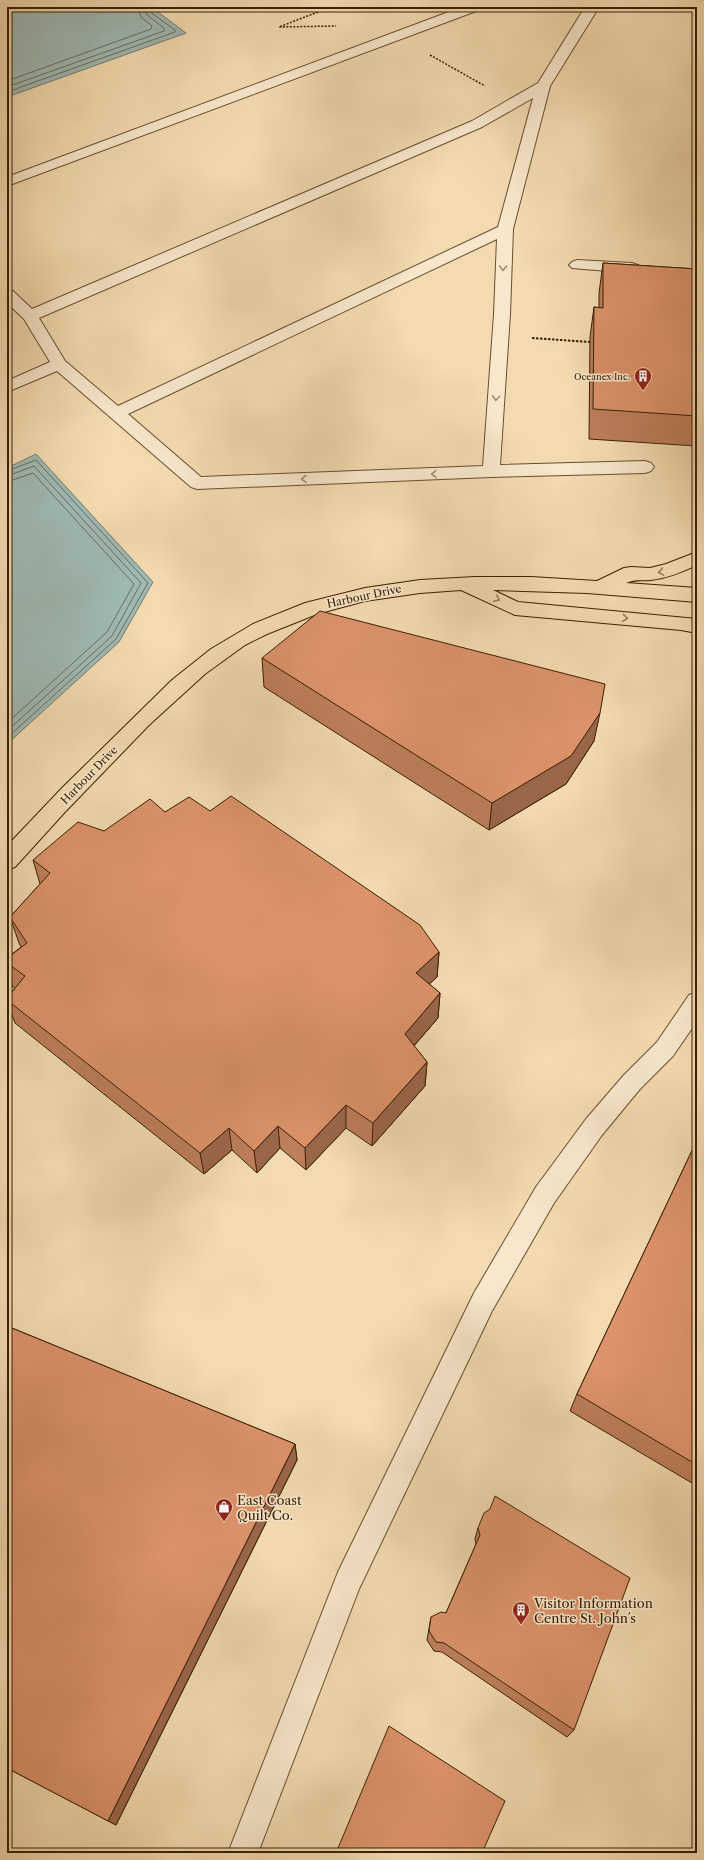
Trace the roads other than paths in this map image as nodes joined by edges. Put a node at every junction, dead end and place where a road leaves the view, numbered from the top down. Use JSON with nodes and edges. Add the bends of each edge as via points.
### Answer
{"nodes":[{"id":1,"x":474,"y":7,"type":"edge"},
{"id":2,"x":592,"y":7,"type":"edge"},
{"id":3,"x":543,"y":86,"type":"junction"},
{"id":4,"x":7,"y":182,"type":"edge"},
{"id":5,"x":505,"y":229,"type":"junction"},
{"id":6,"x":577,"y":265,"type":"dead end"},
{"id":7,"x":645,"y":269,"type":"edge"},
{"id":8,"x":7,"y":294,"type":"edge"},
{"id":9,"x":30,"y":316,"type":"junction"},
{"id":10,"x":59,"y":364,"type":"junction"},
{"id":11,"x":7,"y":388,"type":"edge"},
{"id":12,"x":116,"y":413,"type":"junction"},
{"id":13,"x":645,"y":467,"type":"dead end"},
{"id":14,"x":491,"y":471,"type":"junction"},
{"id":15,"x":697,"y":558,"type":"edge"},
{"id":16,"x":462,"y":583,"type":"junction"},
{"id":17,"x":599,"y":587,"type":"junction"},
{"id":18,"x":697,"y":595,"type":"edge"},
{"id":19,"x":697,"y":626,"type":"edge"},
{"id":20,"x":7,"y":861,"type":"edge"},
{"id":21,"x":695,"y":1008,"type":"edge"},
{"id":22,"x":243,"y":1853,"type":"edge"}],
"edges":[{"from":1,"to":4,"type":"street"},
{"from":2,"to":3,"type":"street"},
{"from":3,"to":5,"type":"street"},
{"from":3,"to":9,"type":"street","via":[[477,124]]},
{"from":5,"to":12,"type":"street"},
{"from":5,"to":14,"type":"street","one_way":true},
{"from":6,"to":7,"type":"street"},
{"from":8,"to":9,"type":"street"},
{"from":9,"to":10,"type":"street"},
{"from":10,"to":11,"type":"street"},
{"from":10,"to":12,"type":"street"},
{"from":14,"to":12,"type":"street","one_way":true,"via":[[197,483]]},
{"from":13,"to":14,"type":"street"},
{"from":15,"to":17,"type":"main road","one_way":true,"via":[[670,570],[650,574],[631,573]]},
{"from":16,"to":17,"type":"main road","name":"Harbour Drive"},
{"from":16,"to":19,"type":"main road","one_way":true,"via":[[516,608]]},
{"from":16,"to":20,"type":"main road","name":"Harbour Drive","via":[[405,588],[342,598],[300,611],[258,630],[226,650],[180,685]]},
{"from":17,"to":18,"type":"main road","name":"Harbour Drive"},
{"from":21,"to":22,"type":"street","via":[[665,1048],[594,1127],[567,1164],[545,1195],[483,1302],[348,1582]]}]}
